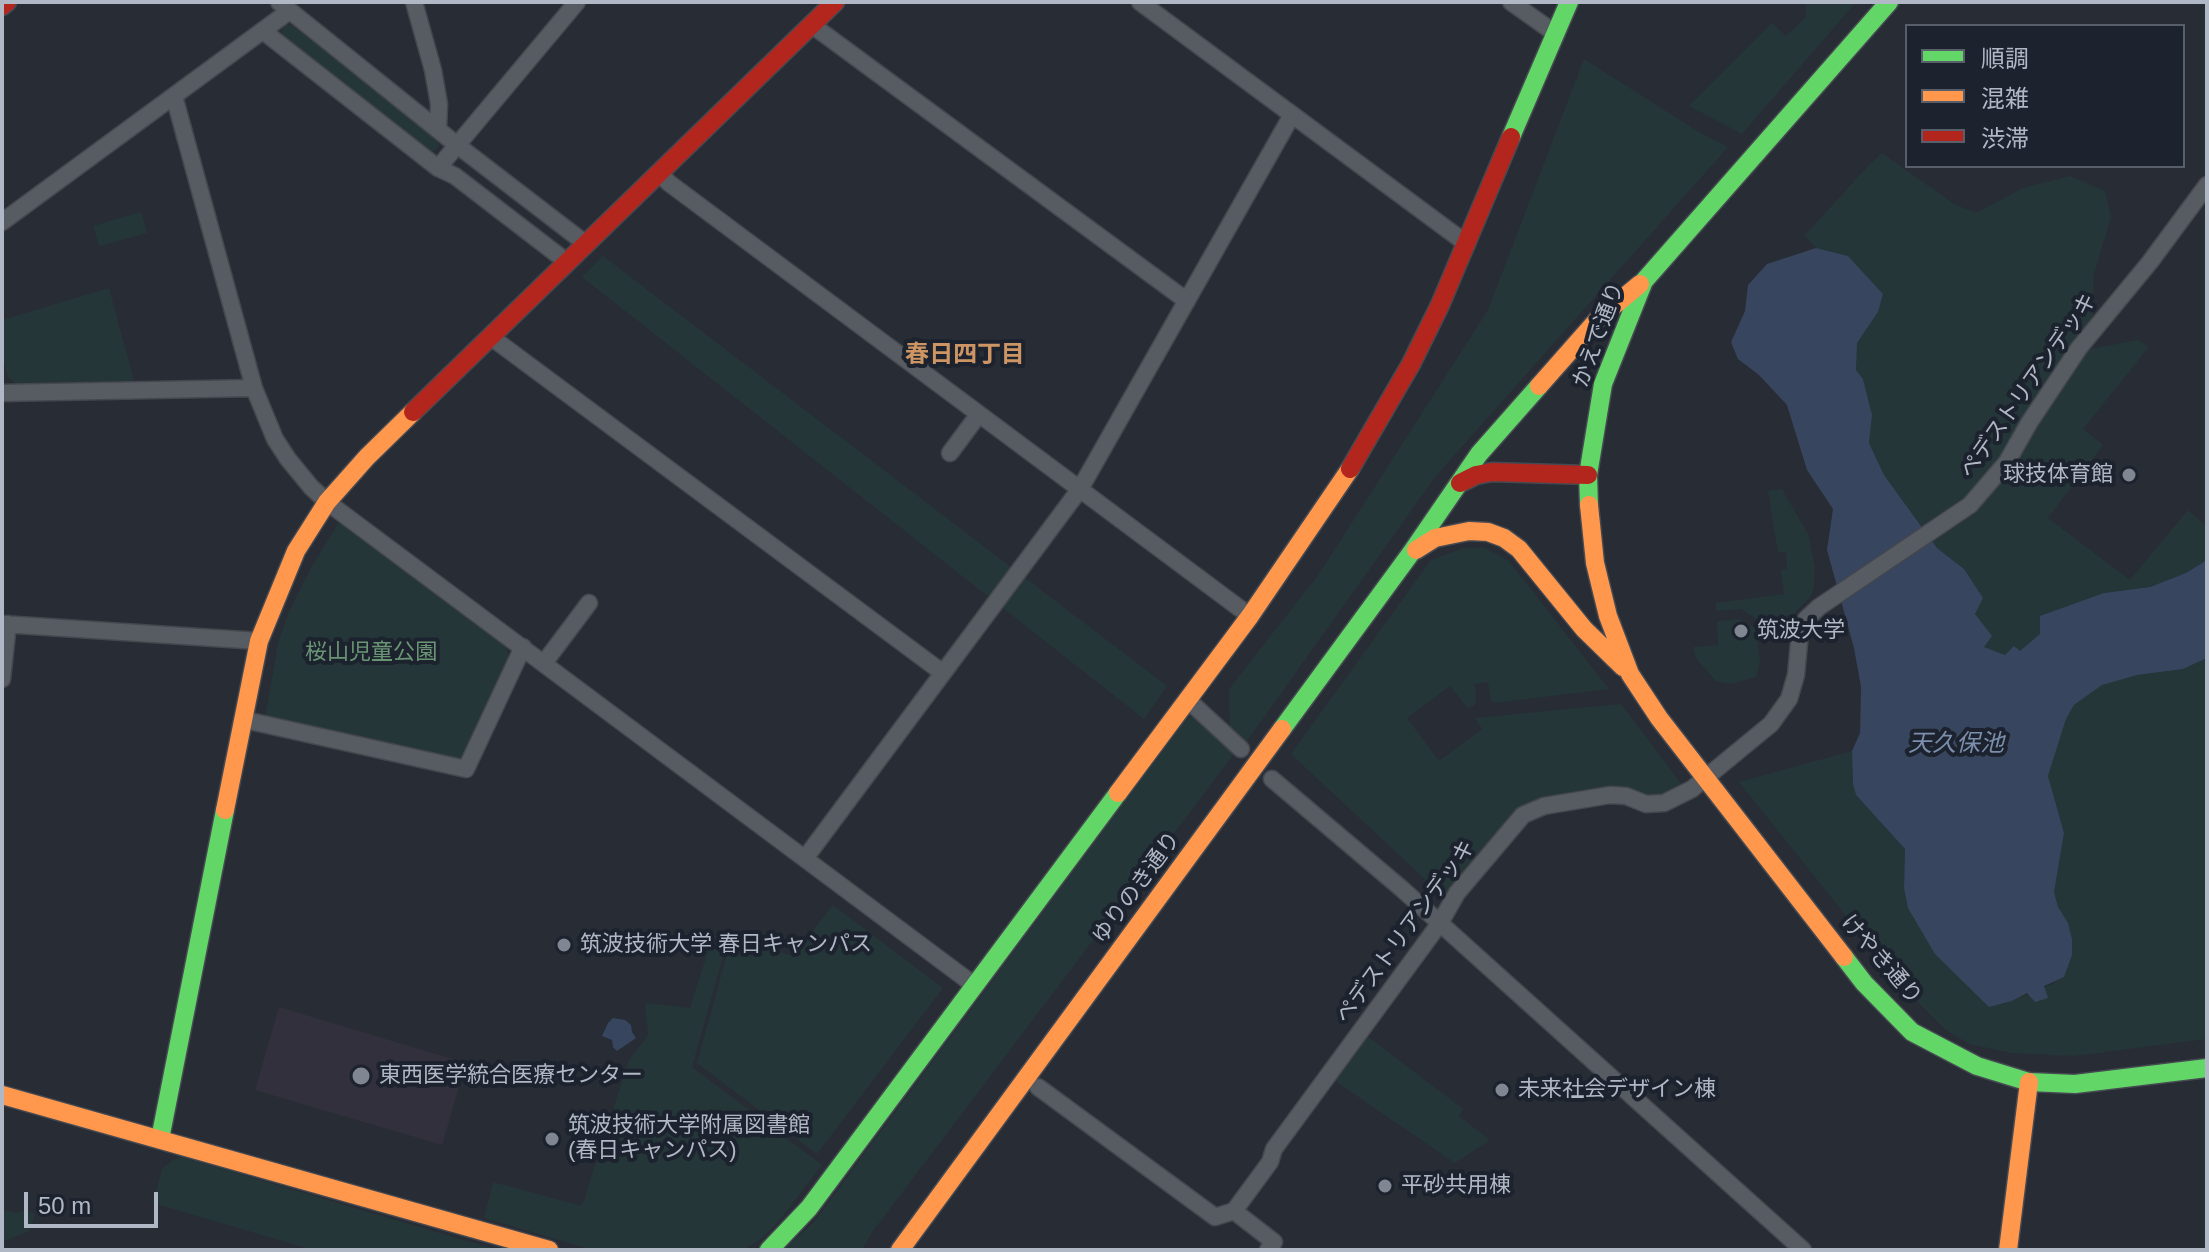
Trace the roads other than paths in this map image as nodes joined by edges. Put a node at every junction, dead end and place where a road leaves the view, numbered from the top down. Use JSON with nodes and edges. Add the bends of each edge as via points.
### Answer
{"nodes":[{"id":1,"x":7,"y":2,"type":"edge"},
{"id":2,"x":414,"y":2,"type":"edge"},
{"id":3,"x":577,"y":2,"type":"edge"},
{"id":4,"x":834,"y":2,"type":"edge"},
{"id":5,"x":1140,"y":2,"type":"edge"},
{"id":6,"x":1511,"y":2,"type":"edge"},
{"id":7,"x":1569,"y":2,"type":"edge"},
{"id":8,"x":1889,"y":2,"type":"edge"},
{"id":9,"x":2,"y":6,"type":"edge"},
{"id":10,"x":283,"y":7,"type":"edge"},
{"id":11,"x":812,"y":25,"type":"junction"},
{"id":12,"x":263,"y":31,"type":"junction"},
{"id":13,"x":1556,"y":34,"type":"junction"},
{"id":14,"x":174,"y":96,"type":"junction"},
{"id":15,"x":1292,"y":115,"type":"junction"},
{"id":16,"x":438,"y":130,"type":"junction"},
{"id":17,"x":457,"y":145,"type":"junction"},
{"id":18,"x":438,"y":168,"type":"junction"},
{"id":19,"x":659,"y":173,"type":"junction"},
{"id":20,"x":2207,"y":185,"type":"edge"},
{"id":21,"x":2,"y":222,"type":"edge"},
{"id":22,"x":586,"y":244,"type":"junction"},
{"id":23,"x":1467,"y":244,"type":"junction"},
{"id":24,"x":567,"y":262,"type":"junction"},
{"id":25,"x":1644,"y":281,"type":"junction"},
{"id":26,"x":1187,"y":301,"type":"junction"},
{"id":27,"x":491,"y":337,"type":"junction"},
{"id":28,"x":254,"y":388,"type":"junction"},
{"id":29,"x":3,"y":390,"type":"edge"},
{"id":30,"x":979,"y":414,"type":"junction"},
{"id":31,"x":950,"y":453,"type":"dead end"},
{"id":32,"x":1588,"y":475,"type":"junction"},
{"id":33,"x":1460,"y":483,"type":"junction"},
{"id":34,"x":1080,"y":489,"type":"junction"},
{"id":35,"x":327,"y":502,"type":"junction"},
{"id":36,"x":1411,"y":553,"type":"junction"},
{"id":37,"x":589,"y":603,"type":"dead end"},
{"id":38,"x":1250,"y":616,"type":"junction"},
{"id":39,"x":5,"y":624,"type":"edge"},
{"id":40,"x":259,"y":641,"type":"junction"},
{"id":41,"x":523,"y":647,"type":"junction"},
{"id":42,"x":544,"y":663,"type":"junction"},
{"id":43,"x":943,"y":673,"type":"junction"},
{"id":44,"x":1630,"y":674,"type":"junction"},
{"id":45,"x":2,"y":679,"type":"edge"},
{"id":46,"x":1187,"y":699,"type":"junction"},
{"id":47,"x":245,"y":720,"type":"junction"},
{"id":48,"x":1241,"y":749,"type":"dead end"},
{"id":49,"x":1705,"y":778,"type":"junction"},
{"id":50,"x":1272,"y":779,"type":"dead end"},
{"id":51,"x":806,"y":857,"type":"junction"},
{"id":52,"x":1440,"y":923,"type":"junction"},
{"id":53,"x":974,"y":985,"type":"junction"},
{"id":54,"x":2207,"y":1068,"type":"edge"},
{"id":55,"x":2029,"y":1082,"type":"junction"},
{"id":56,"x":1038,"y":1087,"type":"dead end"},
{"id":57,"x":2,"y":1095,"type":"edge"},
{"id":58,"x":160,"y":1139,"type":"junction"},
{"id":59,"x":1234,"y":1211,"type":"junction"},
{"id":60,"x":1276,"y":1247,"type":"edge"},
{"id":61,"x":549,"y":1250,"type":"edge"},
{"id":62,"x":769,"y":1250,"type":"edge"},
{"id":63,"x":900,"y":1250,"type":"edge"},
{"id":64,"x":1803,"y":1250,"type":"edge"},
{"id":65,"x":2008,"y":1250,"type":"edge"}],
"edges":[{"from":1,"to":9,"type":"street"},
{"from":2,"to":16,"type":"street","via":[[437,93]]},
{"from":3,"to":17,"type":"street"},
{"from":4,"to":11,"type":"street"},
{"from":5,"to":15,"type":"street"},
{"from":6,"to":13,"type":"street"},
{"from":7,"to":13,"type":"street"},
{"from":8,"to":25,"type":"street","name":"かえで通り"},
{"from":10,"to":12,"type":"street"},
{"from":10,"to":16,"type":"street"},
{"from":11,"to":19,"type":"street"},
{"from":11,"to":26,"type":"street"},
{"from":12,"to":14,"type":"street"},
{"from":12,"to":18,"type":"street"},
{"from":13,"to":23,"type":"street"},
{"from":14,"to":21,"type":"street"},
{"from":14,"to":28,"type":"street"},
{"from":15,"to":23,"type":"street"},
{"from":15,"to":26,"type":"street"},
{"from":16,"to":17,"type":"street"},
{"from":17,"to":18,"type":"street"},
{"from":17,"to":22,"type":"street"},
{"from":18,"to":24,"type":"street"},
{"from":19,"to":22,"type":"street"},
{"from":19,"to":30,"type":"street"},
{"from":20,"to":49,"type":"street","name":"ペデストリアンデッキ","via":[[2079,348],[2007,462],[1970,505],[1806,619],[1794,684],[1781,713]]},
{"from":22,"to":24,"type":"street"},
{"from":23,"to":38,"type":"street","via":[[1380,419],[1338,490]]},
{"from":24,"to":27,"type":"street"},
{"from":25,"to":32,"type":"street","name":"かえで通り","via":[[1603,384]]},
{"from":25,"to":33,"type":"street","via":[[1599,318],[1479,454]]},
{"from":26,"to":34,"type":"street"},
{"from":27,"to":35,"type":"street"},
{"from":27,"to":43,"type":"street"},
{"from":28,"to":29,"type":"street"},
{"from":28,"to":35,"type":"street","via":[[275,439]]},
{"from":30,"to":31,"type":"street"},
{"from":30,"to":34,"type":"street"},
{"from":32,"to":33,"type":"street","via":[[1492,472]]},
{"from":32,"to":44,"type":"street","name":"かえで通り","via":[[1595,563]]},
{"from":33,"to":36,"type":"street"},
{"from":34,"to":38,"type":"street"},
{"from":34,"to":43,"type":"street"},
{"from":35,"to":40,"type":"street","via":[[296,551]]},
{"from":35,"to":41,"type":"street"},
{"from":36,"to":44,"type":"street","via":[[1435,538],[1469,531],[1504,538]]},
{"from":36,"to":63,"type":"street","name":"ゆりのき通り"},
{"from":37,"to":42,"type":"street"},
{"from":38,"to":46,"type":"street"},
{"from":39,"to":40,"type":"street"},
{"from":39,"to":45,"type":"street"},
{"from":40,"to":47,"type":"street"},
{"from":41,"to":42,"type":"street"},
{"from":41,"to":47,"type":"street","via":[[466,769]]},
{"from":42,"to":51,"type":"street"},
{"from":43,"to":51,"type":"street"},
{"from":44,"to":49,"type":"street","name":"けやき通り"},
{"from":46,"to":48,"type":"street"},
{"from":46,"to":53,"type":"street"},
{"from":47,"to":58,"type":"street"},
{"from":49,"to":52,"type":"street","name":"ペデストリアンデッキ","via":[[1664,803],[1610,795],[1544,806],[1523,815],[1457,893]]},
{"from":49,"to":55,"type":"street","name":"けやき通り","via":[[1896,1017],[1954,1056]]},
{"from":50,"to":52,"type":"street"},
{"from":51,"to":53,"type":"street"},
{"from":52,"to":59,"type":"street","name":"ペデストリアンデッキ"},
{"from":52,"to":64,"type":"street"},
{"from":53,"to":62,"type":"street","via":[[809,1208]]},
{"from":54,"to":55,"type":"street","name":"けやき通り","via":[[2075,1084]]},
{"from":55,"to":65,"type":"street"},
{"from":56,"to":59,"type":"street","via":[[1215,1217]]},
{"from":57,"to":58,"type":"street"},
{"from":58,"to":61,"type":"street"},
{"from":59,"to":60,"type":"street"}]}
